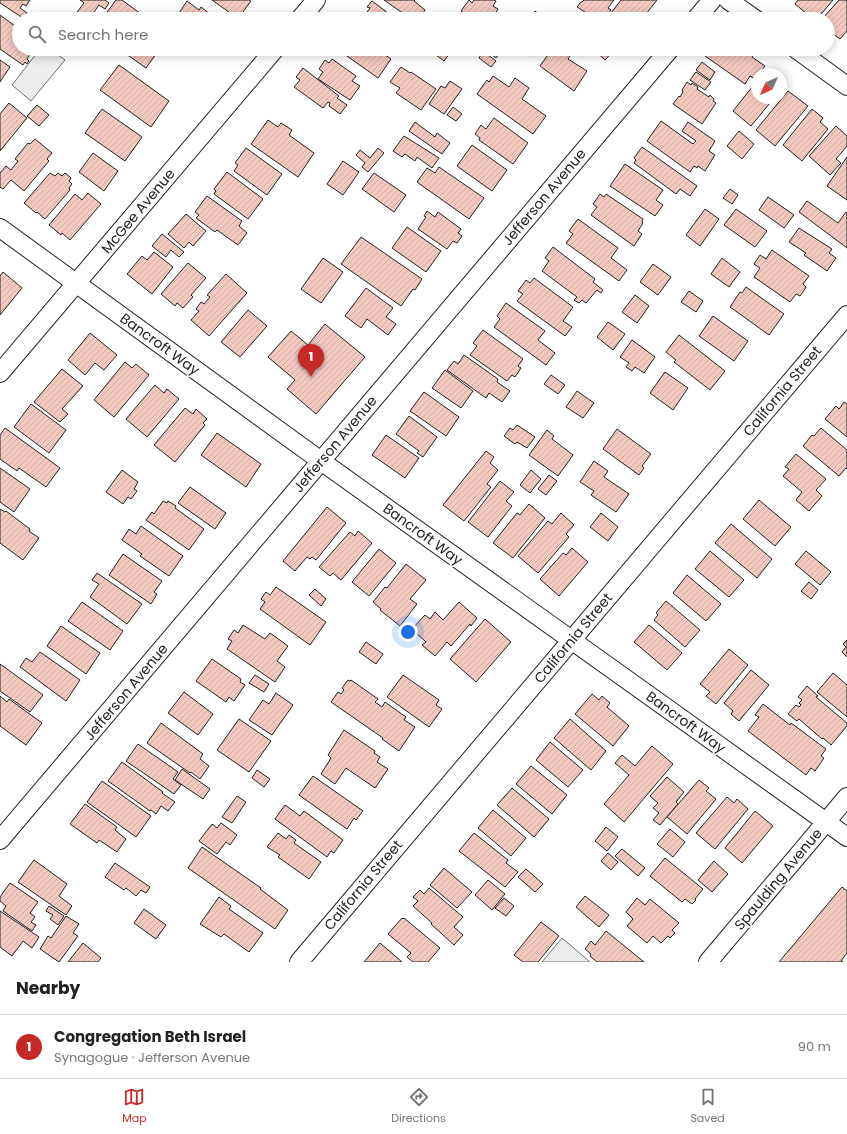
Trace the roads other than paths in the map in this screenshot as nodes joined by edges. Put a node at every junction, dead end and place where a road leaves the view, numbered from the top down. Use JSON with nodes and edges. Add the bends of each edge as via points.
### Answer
{"nodes":[{"id":1,"x":316,"y":0,"type":"edge"},
{"id":2,"x":712,"y":0,"type":"edge"},
{"id":3,"x":728,"y":0,"type":"edge"},
{"id":4,"x":306,"y":12,"type":"edge"},
{"id":5,"x":702,"y":12,"type":"edge"},
{"id":6,"x":745,"y":12,"type":"edge"},
{"id":7,"x":269,"y":56,"type":"edge"},
{"id":8,"x":664,"y":56,"type":"edge"},
{"id":9,"x":806,"y":56,"type":"edge"},
{"id":10,"x":847,"y":86,"type":"edge"},
{"id":11,"x":0,"y":228,"type":"edge"},
{"id":12,"x":76,"y":283,"type":"junction"},
{"id":13,"x":847,"y":314,"type":"edge"},
{"id":14,"x":0,"y":373,"type":"edge"},
{"id":15,"x":321,"y":461,"type":"junction"},
{"id":16,"x":571,"y":640,"type":"junction"},
{"id":17,"x":847,"y":797,"type":"edge"},
{"id":18,"x":826,"y":822,"type":"junction"},
{"id":19,"x":847,"y":837,"type":"edge"},
{"id":20,"x":0,"y":840,"type":"edge"},
{"id":21,"x":299,"y":962,"type":"edge"},
{"id":22,"x":708,"y":962,"type":"edge"}],
"edges":[{"from":1,"to":4,"type":"street"},
{"from":2,"to":5,"type":"street"},
{"from":3,"to":6,"type":"street"},
{"from":7,"to":12,"type":"street","name":"McGee Avenue"},
{"from":8,"to":15,"type":"street","name":"Jefferson Avenue"},
{"from":9,"to":10,"type":"street"},
{"from":11,"to":12,"type":"street","name":"Bancroft Way"},
{"from":12,"to":14,"type":"street","name":"McGee Avenue"},
{"from":12,"to":15,"type":"street","name":"Bancroft Way"},
{"from":13,"to":16,"type":"street","name":"California Street"},
{"from":15,"to":16,"type":"street","name":"Bancroft Way"},
{"from":15,"to":20,"type":"street","name":"Jefferson Avenue"},
{"from":16,"to":18,"type":"street","name":"Bancroft Way"},
{"from":16,"to":21,"type":"street","name":"California Street"},
{"from":17,"to":18,"type":"street","name":"Spaulding Avenue"},
{"from":18,"to":19,"type":"street","name":"Bancroft Way"},
{"from":18,"to":22,"type":"street","name":"Spaulding Avenue"}]}
